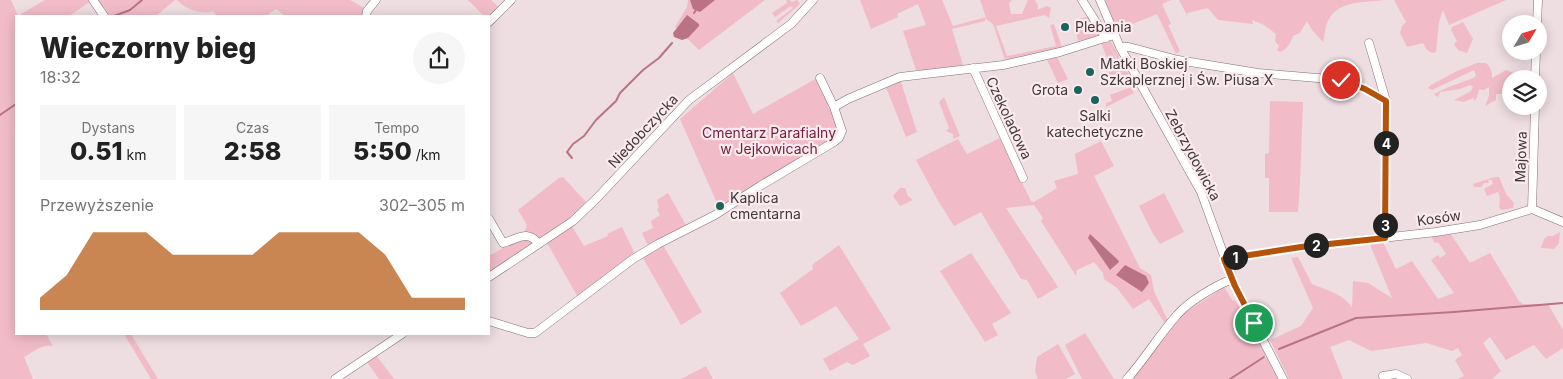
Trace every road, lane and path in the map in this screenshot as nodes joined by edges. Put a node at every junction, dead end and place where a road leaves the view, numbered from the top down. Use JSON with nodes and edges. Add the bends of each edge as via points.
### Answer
{"nodes":[{"id":1,"x":93,"y":0,"type":"edge"},
{"id":2,"x":376,"y":0,"type":"edge"},
{"id":3,"x":511,"y":0,"type":"edge"},
{"id":4,"x":813,"y":0,"type":"edge"},
{"id":5,"x":1082,"y":0,"type":"edge"},
{"id":6,"x":1100,"y":0,"type":"edge"},
{"id":7,"x":1538,"y":0,"type":"edge"},
{"id":8,"x":103,"y":15,"type":"edge"},
{"id":9,"x":366,"y":15,"type":"edge"},
{"id":10,"x":1537,"y":15,"type":"edge"},
{"id":11,"x":490,"y":21,"type":"edge"},
{"id":12,"x":1114,"y":35,"type":"junction"},
{"id":13,"x":1106,"y":38,"type":"junction"},
{"id":14,"x":1369,"y":43,"type":"dead end"},
{"id":15,"x":1120,"y":47,"type":"junction"},
{"id":16,"x":972,"y":68,"type":"junction"},
{"id":17,"x":820,"y":78,"type":"dead end"},
{"id":18,"x":1386,"y":101,"type":"junction"},
{"id":19,"x":834,"y":107,"type":"junction"},
{"id":20,"x":1535,"y":115,"type":"edge"},
{"id":21,"x":1023,"y":178,"type":"dead end"},
{"id":22,"x":1532,"y":209,"type":"junction"},
{"id":23,"x":490,"y":220,"type":"edge"},
{"id":24,"x":1563,"y":222,"type":"edge"},
{"id":25,"x":1385,"y":238,"type":"junction"},
{"id":26,"x":539,"y":244,"type":"junction"},
{"id":27,"x":1224,"y":259,"type":"junction"},
{"id":28,"x":490,"y":276,"type":"edge"},
{"id":29,"x":1232,"y":279,"type":"junction"},
{"id":30,"x":490,"y":320,"type":"edge"},
{"id":31,"x":401,"y":335,"type":"edge"},
{"id":32,"x":1383,"y":376,"type":"dead end"},
{"id":33,"x":335,"y":379,"type":"edge"},
{"id":34,"x":1127,"y":379,"type":"edge"},
{"id":35,"x":1283,"y":379,"type":"edge"},
{"id":36,"x":1407,"y":379,"type":"edge"}],
"edges":[{"from":1,"to":8,"type":"street"},
{"from":2,"to":9,"type":"street"},
{"from":3,"to":11,"type":"street"},
{"from":4,"to":26,"type":"street","name":"Niedobczycka","via":[[791,24],[689,100],[598,198],[573,221]]},
{"from":5,"to":13,"type":"street"},
{"from":6,"to":12,"type":"street","name":"Zebrzydowicka"},
{"from":7,"to":10,"type":"street"},
{"from":12,"to":13,"type":"street"},
{"from":12,"to":15,"type":"street","name":"Zebrzydowicka"},
{"from":13,"to":16,"type":"street","via":[[1003,65]]},
{"from":14,"to":18,"type":"street"},
{"from":15,"to":18,"type":"street","via":[[1258,73],[1341,80]]},
{"from":15,"to":27,"type":"street","name":"Zebrzydowicka","via":[[1201,192]]},
{"from":16,"to":19,"type":"street","via":[[900,77]]},
{"from":16,"to":21,"type":"street","name":"Czekoladowa"},
{"from":17,"to":19,"type":"street"},
{"from":18,"to":25,"type":"street"},
{"from":19,"to":30,"type":"street","via":[[842,131],[834,142],[715,215],[633,259],[535,333]]},
{"from":20,"to":22,"type":"street","name":"Majowa"},
{"from":22,"to":24,"type":"street"},
{"from":22,"to":25,"type":"street","name":"Kosów","via":[[1480,224]]},
{"from":23,"to":26,"type":"street","via":[[503,243],[527,236]]},
{"from":25,"to":27,"type":"street","name":"Kosów"},
{"from":26,"to":28,"type":"street","name":"Niedobczycka"},
{"from":27,"to":29,"type":"street","name":"Zebrzydowicka"},
{"from":29,"to":34,"type":"street","via":[[1178,314]]},
{"from":29,"to":35,"type":"street","name":"Zebrzydowicka"},
{"from":31,"to":33,"type":"street"},
{"from":32,"to":36,"type":"street","via":[[1396,374]]}]}
